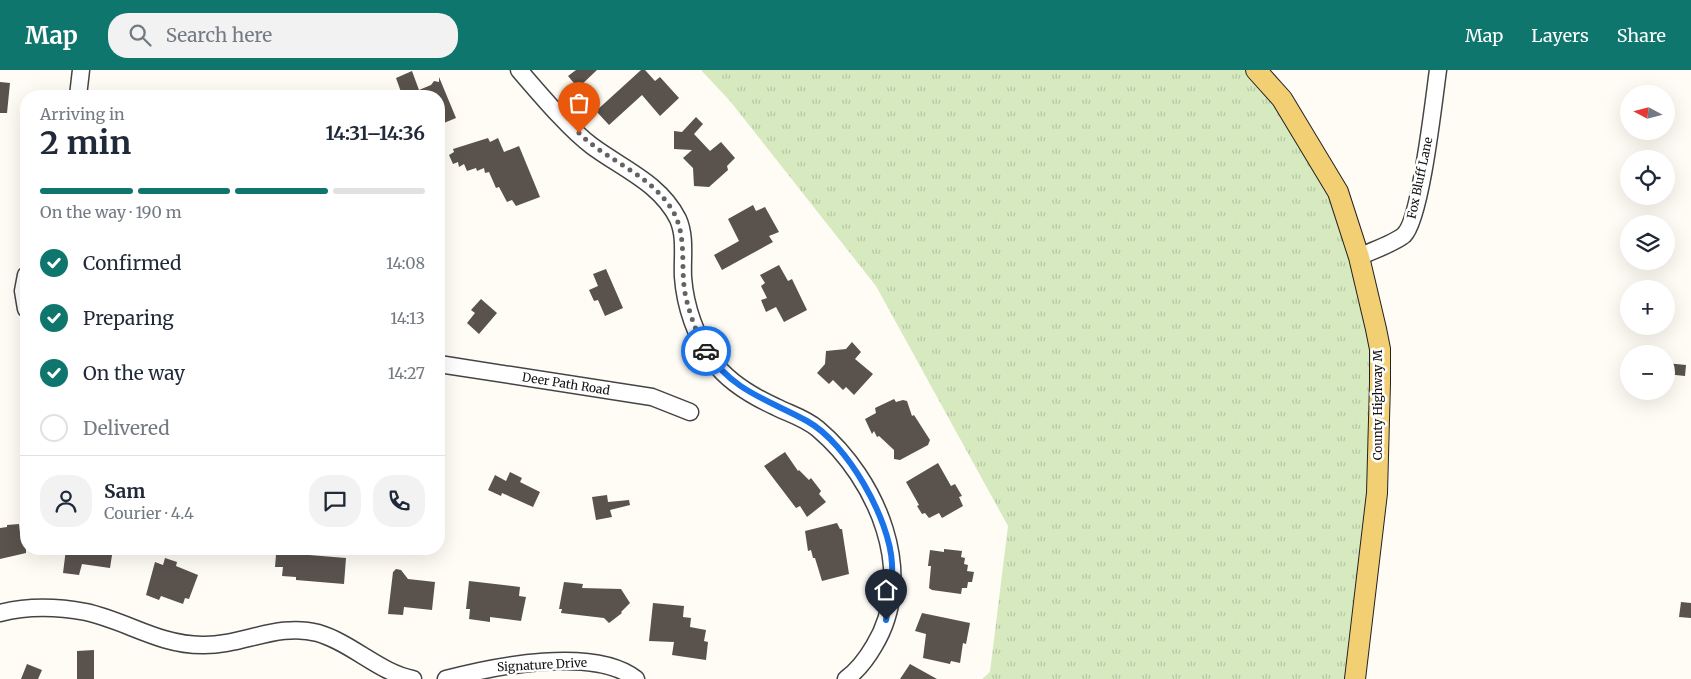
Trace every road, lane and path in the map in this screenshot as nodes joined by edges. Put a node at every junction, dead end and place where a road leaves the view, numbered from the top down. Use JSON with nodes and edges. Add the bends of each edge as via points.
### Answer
{"nodes":[{"id":1,"x":81,"y":70,"type":"edge"},
{"id":2,"x":519,"y":70,"type":"edge"},
{"id":3,"x":1256,"y":70,"type":"edge"},
{"id":4,"x":1438,"y":70,"type":"edge"},
{"id":5,"x":79,"y":90,"type":"edge"},
{"id":6,"x":1359,"y":257,"type":"junction"},
{"id":7,"x":445,"y":365,"type":"edge"},
{"id":8,"x":690,"y":412,"type":"dead end"},
{"id":9,"x":0,"y":613,"type":"edge"},
{"id":10,"x":413,"y":679,"type":"edge"},
{"id":11,"x":446,"y":679,"type":"edge"},
{"id":12,"x":636,"y":679,"type":"edge"},
{"id":13,"x":846,"y":679,"type":"edge"},
{"id":14,"x":1355,"y":679,"type":"edge"}],
"edges":[{"from":1,"to":5,"type":"street"},
{"from":2,"to":13,"type":"street","via":[[592,146],[635,172],[670,206],[679,221],[683,276],[691,316],[714,363],[728,378],[819,430],[852,466],[876,505],[892,562],[890,601],[880,636],[863,662]]},
{"from":3,"to":6,"type":"main road","name":"County Highway M","via":[[1282,100],[1338,192]]},
{"from":4,"to":6,"type":"street","name":"Fox Bluff Lane","via":[[1431,129],[1412,221],[1404,235]]},
{"from":6,"to":14,"type":"main road","name":"County Highway M","via":[[1378,336],[1380,383],[1377,493]]},
{"from":7,"to":8,"type":"street","name":"Deer Path Road","via":[[652,397]]},
{"from":9,"to":10,"type":"street","via":[[26,608],[86,612],[164,641],[203,645],[283,630],[305,630],[344,644],[392,672]]},
{"from":11,"to":12,"type":"street","name":"Signature Drive","via":[[490,668],[588,661],[618,668]]}]}
